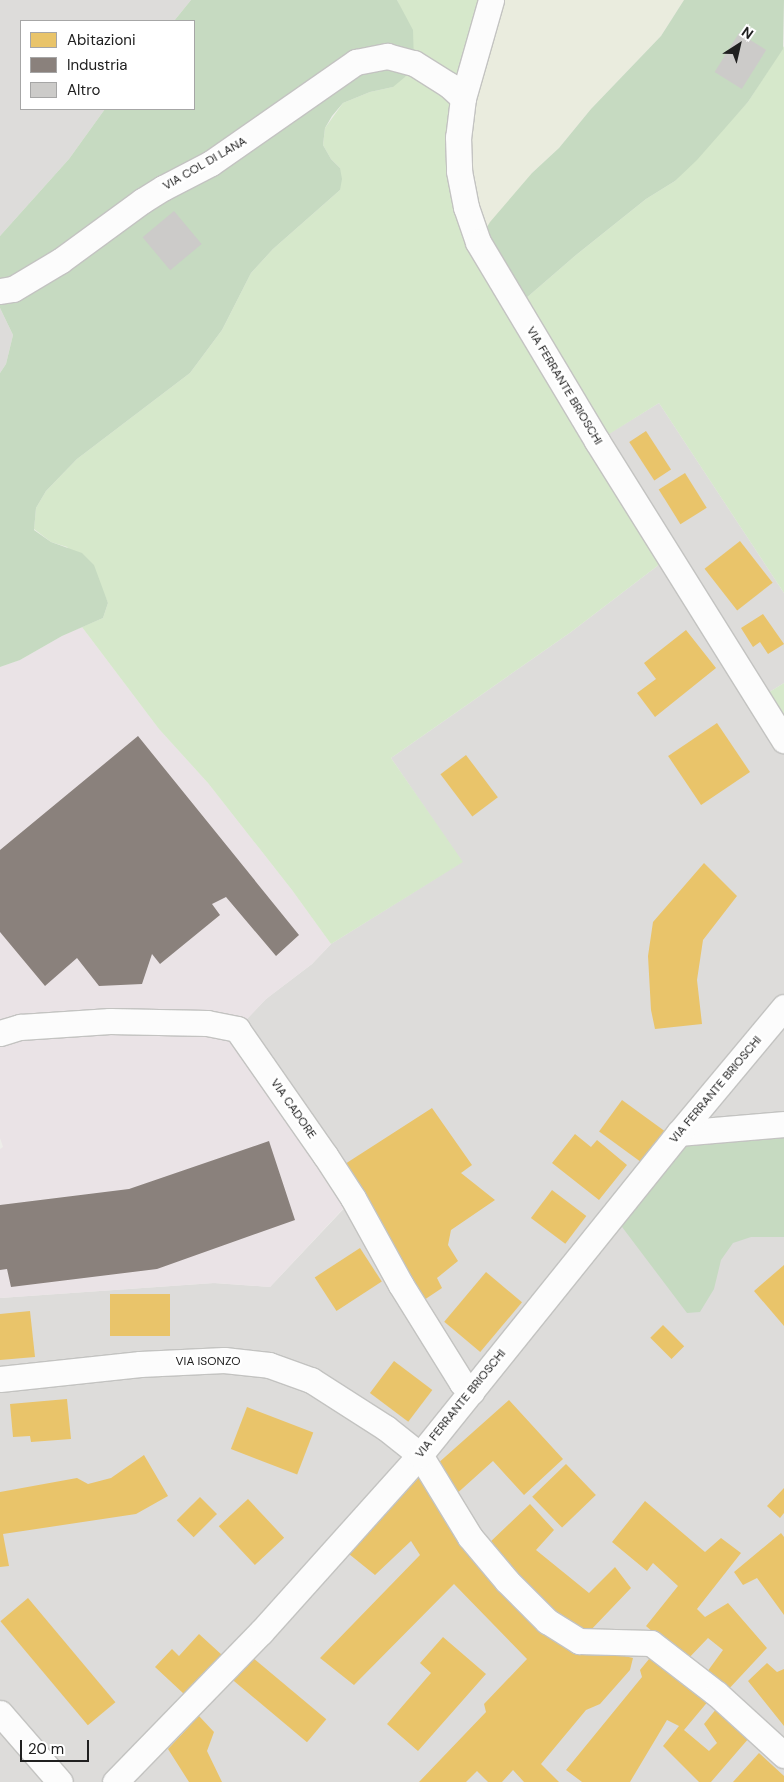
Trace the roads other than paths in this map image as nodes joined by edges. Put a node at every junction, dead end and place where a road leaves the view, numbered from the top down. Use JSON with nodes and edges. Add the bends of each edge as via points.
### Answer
{"nodes":[{"id":1,"x":491,"y":0,"type":"edge"},
{"id":2,"x":463,"y":98,"type":"junction"},
{"id":3,"x":0,"y":292,"type":"edge"},
{"id":4,"x":784,"y":740,"type":"edge"},
{"id":5,"x":784,"y":1007,"type":"edge"},
{"id":6,"x":0,"y":1033,"type":"edge"},
{"id":7,"x":784,"y":1124,"type":"edge"},
{"id":8,"x":679,"y":1132,"type":"junction"},
{"id":9,"x":0,"y":1379,"type":"edge"},
{"id":10,"x":472,"y":1392,"type":"junction"},
{"id":11,"x":420,"y":1455,"type":"junction"},
{"id":12,"x":0,"y":1713,"type":"edge"},
{"id":13,"x":784,"y":1754,"type":"edge"},
{"id":14,"x":60,"y":1782,"type":"edge"},
{"id":15,"x":115,"y":1782,"type":"edge"}],
"edges":[{"from":1,"to":2,"type":"street","name":"VIA FERRANTE BRIOSCHI"},
{"from":2,"to":3,"type":"street","name":"VIA COL DI LANA","via":[[414,63],[387,56],[356,62],[211,163],[142,202],[60,262],[13,289]]},
{"from":2,"to":4,"type":"street","name":"VIA FERRANTE BRIOSCHI","via":[[458,137],[459,171],[466,207],[478,242],[597,441]]},
{"from":5,"to":8,"type":"street","name":"VIA FERRANTE BRIOSCHI"},
{"from":6,"to":10,"type":"street","name":"VIA CADORE","via":[[20,1027],[110,1021],[207,1023],[237,1030],[353,1198],[401,1285],[462,1382]]},
{"from":7,"to":8,"type":"street"},
{"from":8,"to":10,"type":"street","name":"VIA FERRANTE BRIOSCHI"},
{"from":9,"to":11,"type":"street","name":"VIA ISONZO","via":[[140,1364],[224,1360],[269,1365],[311,1380],[386,1428]]},
{"from":10,"to":11,"type":"street","name":"VIA FERRANTE BRIOSCHI"},
{"from":11,"to":13,"type":"street","via":[[470,1537],[547,1621],[579,1641],[651,1643],[717,1694]]},
{"from":11,"to":15,"type":"street","name":"VIA FERRANTE BRIOSCHI","via":[[262,1632]]},
{"from":12,"to":14,"type":"street"}]}
